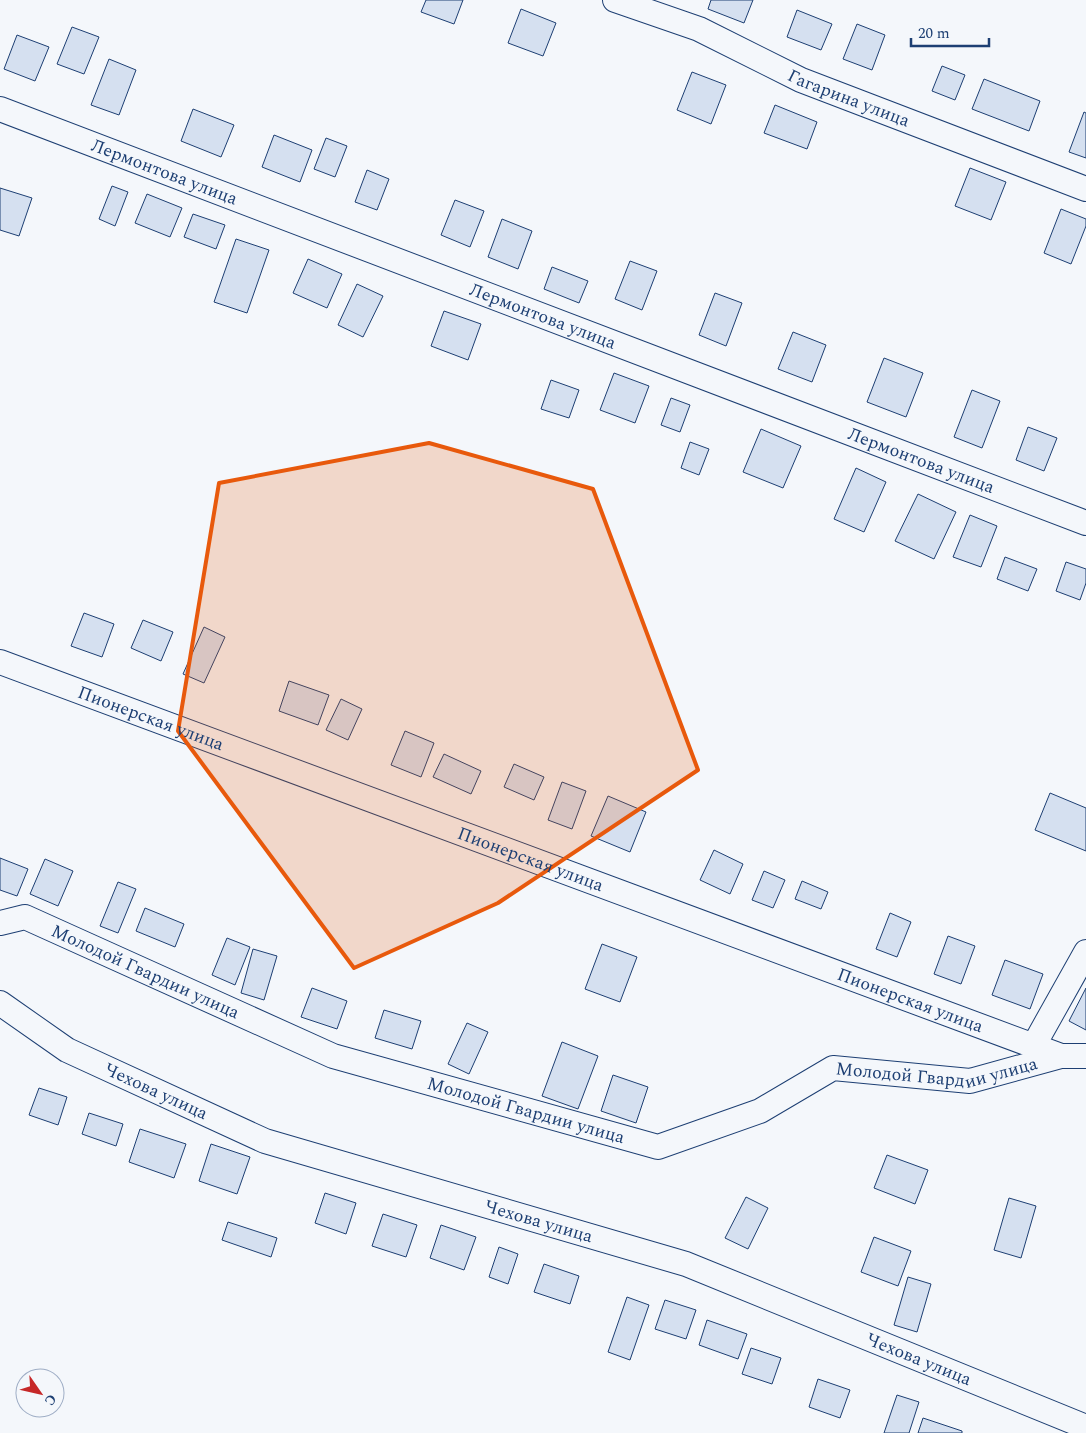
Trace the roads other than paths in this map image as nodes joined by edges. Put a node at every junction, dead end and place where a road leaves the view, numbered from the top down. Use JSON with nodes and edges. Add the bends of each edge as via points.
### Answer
{"nodes":[{"id":1,"x":615,"y":0,"type":"edge"},
{"id":2,"x":0,"y":109,"type":"edge"},
{"id":3,"x":1086,"y":188,"type":"edge"},
{"id":4,"x":1086,"y":523,"type":"edge"},
{"id":5,"x":0,"y":662,"type":"edge"},
{"id":6,"x":0,"y":923,"type":"edge"},
{"id":7,"x":1086,"y":952,"type":"edge"},
{"id":8,"x":0,"y":1003,"type":"edge"},
{"id":9,"x":1034,"y":1046,"type":"junction"},
{"id":10,"x":1061,"y":1056,"type":"junction"},
{"id":11,"x":1086,"y":1056,"type":"edge"},
{"id":12,"x":1086,"y":1427,"type":"edge"}],
"edges":[{"from":1,"to":3,"type":"street","name":"Гагарина улица","via":[[699,29],[801,80]]},
{"from":2,"to":4,"type":"street","name":"Лермонтова улица"},
{"from":5,"to":9,"type":"street","name":"Пионерская улица"},
{"from":6,"to":10,"type":"street","name":"Молодой Гвардии улица","via":[[25,917],[333,1056],[658,1147],[760,1111],[833,1068],[970,1081]]},
{"from":7,"to":9,"type":"street"},
{"from":8,"to":12,"type":"street","name":"Чехова улица","via":[[68,1050],[265,1141],[686,1264]]},
{"from":9,"to":10,"type":"street","name":"Пионерская улица"},
{"from":10,"to":11,"type":"street"}]}
